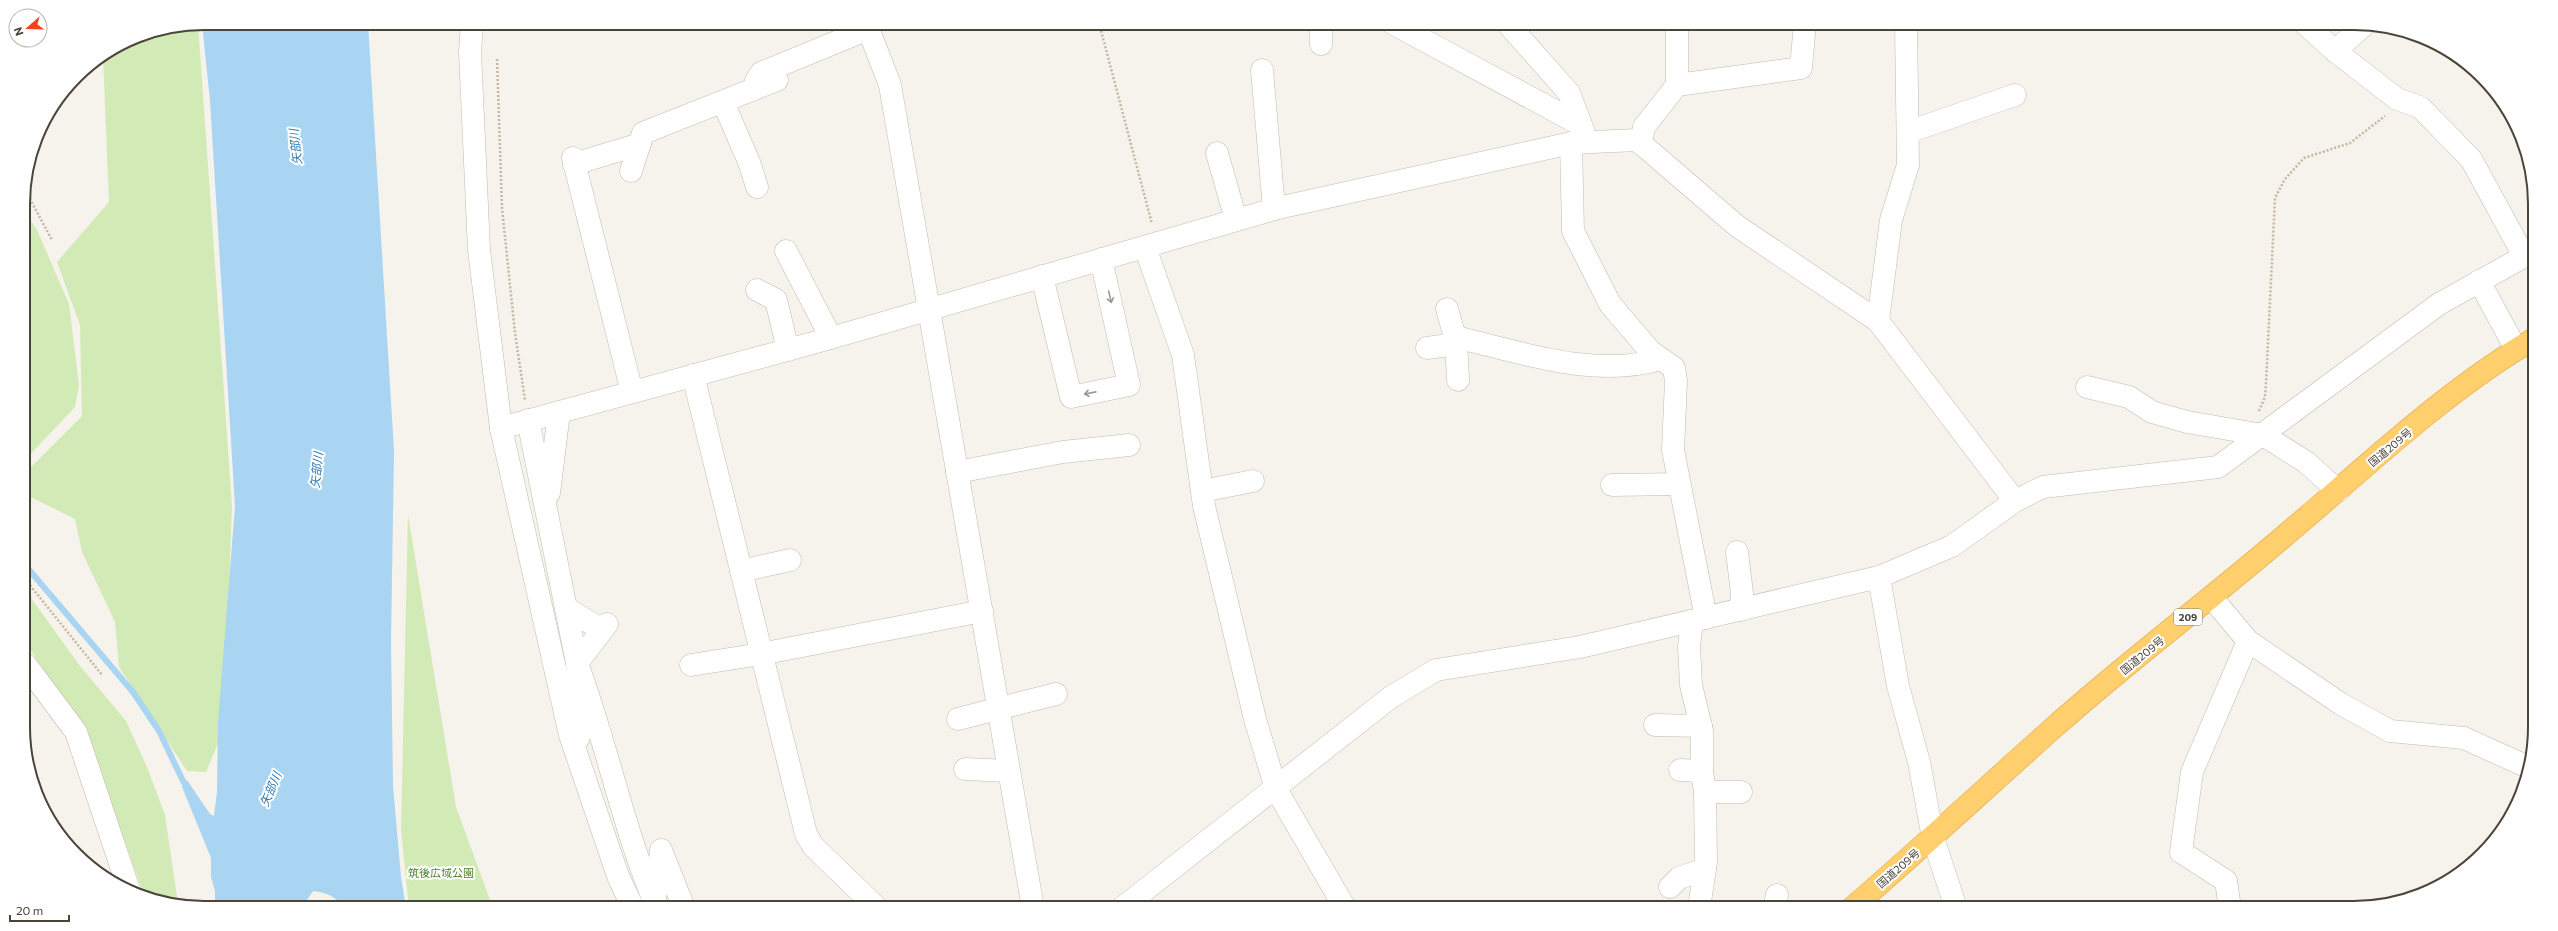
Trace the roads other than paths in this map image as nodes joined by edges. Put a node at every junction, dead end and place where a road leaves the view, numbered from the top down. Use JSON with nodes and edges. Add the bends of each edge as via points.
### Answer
{"nodes":[{"id":1,"x":472,"y":30,"type":"edge"},
{"id":2,"x":858,"y":30,"type":"edge"},
{"id":3,"x":869,"y":30,"type":"edge"},
{"id":4,"x":1404,"y":30,"type":"edge"},
{"id":5,"x":1513,"y":30,"type":"edge"},
{"id":6,"x":1677,"y":30,"type":"edge"},
{"id":7,"x":1804,"y":30,"type":"edge"},
{"id":8,"x":1906,"y":30,"type":"edge"},
{"id":9,"x":2312,"y":30,"type":"edge"},
{"id":10,"x":2358,"y":30,"type":"edge"},
{"id":11,"x":2335,"y":51,"type":"junction"},
{"id":12,"x":1262,"y":70,"type":"dead end"},
{"id":13,"x":1678,"y":85,"type":"junction"},
{"id":14,"x":2015,"y":95,"type":"dead end"},
{"id":15,"x":723,"y":102,"type":"junction"},
{"id":16,"x":1908,"y":132,"type":"junction"},
{"id":17,"x":1580,"y":137,"type":"junction"},
{"id":18,"x":640,"y":144,"type":"junction"},
{"id":19,"x":1641,"y":144,"type":"junction"},
{"id":20,"x":1217,"y":153,"type":"dead end"},
{"id":21,"x":631,"y":171,"type":"dead end"},
{"id":22,"x":757,"y":187,"type":"dead end"},
{"id":23,"x":1274,"y":209,"type":"junction"},
{"id":24,"x":1236,"y":220,"type":"junction"},
{"id":25,"x":1151,"y":245,"type":"junction"},
{"id":26,"x":786,"y":251,"type":"dead end"},
{"id":27,"x":2528,"y":252,"type":"edge"},
{"id":28,"x":2528,"y":255,"type":"edge"},
{"id":29,"x":1101,"y":260,"type":"junction"},
{"id":30,"x":1042,"y":276,"type":"junction"},
{"id":31,"x":2479,"y":281,"type":"junction"},
{"id":32,"x":757,"y":290,"type":"dead end"},
{"id":33,"x":928,"y":309,"type":"junction"},
{"id":34,"x":1447,"y":309,"type":"dead end"},
{"id":35,"x":1878,"y":321,"type":"junction"},
{"id":36,"x":830,"y":338,"type":"junction"},
{"id":37,"x":1455,"y":341,"type":"junction"},
{"id":38,"x":2525,"y":344,"type":"edge"},
{"id":39,"x":1427,"y":348,"type":"dead end"},
{"id":40,"x":788,"y":350,"type":"junction"},
{"id":41,"x":1661,"y":359,"type":"junction"},
{"id":42,"x":693,"y":376,"type":"junction"},
{"id":43,"x":1458,"y":380,"type":"dead end"},
{"id":44,"x":2087,"y":387,"type":"dead end"},
{"id":45,"x":632,"y":392,"type":"junction"},
{"id":46,"x":559,"y":412,"type":"junction"},
{"id":47,"x":528,"y":420,"type":"junction"},
{"id":48,"x":501,"y":428,"type":"junction"},
{"id":49,"x":2257,"y":434,"type":"junction"},
{"id":50,"x":1129,"y":445,"type":"dead end"},
{"id":51,"x":957,"y":472,"type":"junction"},
{"id":52,"x":1252,"y":481,"type":"dead end"},
{"id":53,"x":1679,"y":484,"type":"junction"},
{"id":54,"x":1612,"y":485,"type":"dead end"},
{"id":55,"x":1202,"y":490,"type":"junction"},
{"id":56,"x":2338,"y":491,"type":"junction"},
{"id":57,"x":2015,"y":501,"type":"junction"},
{"id":58,"x":547,"y":514,"type":"junction"},
{"id":59,"x":1737,"y":552,"type":"dead end"},
{"id":60,"x":790,"y":560,"type":"dead end"},
{"id":61,"x":741,"y":571,"type":"junction"},
{"id":62,"x":534,"y":577,"type":"junction"},
{"id":63,"x":1879,"y":577,"type":"junction"},
{"id":64,"x":2212,"y":598,"type":"junction"},
{"id":65,"x":566,"y":608,"type":"junction"},
{"id":66,"x":1741,"y":610,"type":"junction"},
{"id":67,"x":982,"y":611,"type":"junction"},
{"id":68,"x":1699,"y":620,"type":"junction"},
{"id":69,"x":2248,"y":641,"type":"junction"},
{"id":70,"x":761,"y":654,"type":"junction"},
{"id":71,"x":577,"y":663,"type":"junction"},
{"id":72,"x":691,"y":665,"type":"dead end"},
{"id":73,"x":30,"y":670,"type":"edge"},
{"id":74,"x":1056,"y":694,"type":"dead end"},
{"id":75,"x":998,"y":707,"type":"junction"},
{"id":76,"x":958,"y":719,"type":"dead end"},
{"id":77,"x":1655,"y":725,"type":"dead end"},
{"id":78,"x":1701,"y":726,"type":"junction"},
{"id":79,"x":575,"y":750,"type":"junction"},
{"id":80,"x":2524,"y":765,"type":"edge"},
{"id":81,"x":964,"y":769,"type":"dead end"},
{"id":82,"x":1680,"y":770,"type":"dead end"},
{"id":83,"x":1010,"y":771,"type":"junction"},
{"id":84,"x":1702,"y":771,"type":"junction"},
{"id":85,"x":1276,"y":789,"type":"junction"},
{"id":86,"x":1705,"y":792,"type":"junction"},
{"id":87,"x":1741,"y":792,"type":"dead end"},
{"id":88,"x":1934,"y":838,"type":"junction"},
{"id":89,"x":1705,"y":869,"type":"junction"},
{"id":90,"x":127,"y":883,"type":"edge"},
{"id":91,"x":1670,"y":887,"type":"dead end"},
{"id":92,"x":630,"y":901,"type":"edge"},
{"id":93,"x":654,"y":901,"type":"edge"},
{"id":94,"x":655,"y":901,"type":"edge"},
{"id":95,"x":681,"y":901,"type":"edge"},
{"id":96,"x":870,"y":901,"type":"edge"},
{"id":97,"x":1032,"y":901,"type":"edge"},
{"id":98,"x":1131,"y":901,"type":"edge"},
{"id":99,"x":1341,"y":901,"type":"edge"},
{"id":100,"x":1700,"y":901,"type":"edge"},
{"id":101,"x":1860,"y":901,"type":"edge"},
{"id":102,"x":1954,"y":901,"type":"edge"},
{"id":103,"x":2229,"y":901,"type":"edge"}],
"edges":[{"from":1,"to":48,"type":"street","via":[[470,52],[479,250]]},
{"from":2,"to":15,"type":"street","via":[[761,73],[756,81],[768,84]]},
{"from":3,"to":33,"type":"street","via":[[890,85]]},
{"from":4,"to":17,"type":"street"},
{"from":5,"to":17,"type":"street","via":[[1569,93]]},
{"from":6,"to":13,"type":"street"},
{"from":7,"to":13,"type":"street","via":[[1801,68]]},
{"from":8,"to":16,"type":"street"},
{"from":9,"to":11,"type":"street"},
{"from":10,"to":11,"type":"street"},
{"from":11,"to":27,"type":"street","via":[[2397,99],[2420,107],[2471,159]]},
{"from":12,"to":23,"type":"street"},
{"from":13,"to":19,"type":"street","via":[[1644,126]]},
{"from":14,"to":16,"type":"street"},
{"from":15,"to":18,"type":"street","via":[[643,133]]},
{"from":15,"to":22,"type":"street"},
{"from":16,"to":35,"type":"street","via":[[1908,165],[1891,220]]},
{"from":17,"to":19,"type":"street","via":[[1637,140]]},
{"from":17,"to":23,"type":"street"},
{"from":17,"to":41,"type":"street","via":[[1573,231],[1610,304],[1627,327]]},
{"from":18,"to":21,"type":"street"},
{"from":18,"to":45,"type":"street","via":[[574,161]]},
{"from":19,"to":35,"type":"street","via":[[1737,226]]},
{"from":20,"to":24,"type":"street"},
{"from":23,"to":24,"type":"street"},
{"from":24,"to":25,"type":"street"},
{"from":25,"to":29,"type":"street"},
{"from":25,"to":55,"type":"street","via":[[1183,355]]},
{"from":26,"to":36,"type":"street"},
{"from":28,"to":31,"type":"street"},
{"from":29,"to":30,"type":"street"},
{"from":29,"to":30,"type":"street","one_way":true,"via":[[1130,385],[1071,396]]},
{"from":30,"to":33,"type":"street"},
{"from":31,"to":38,"type":"street"},
{"from":31,"to":49,"type":"street","via":[[2439,304]]},
{"from":32,"to":40,"type":"street","via":[[776,300]]},
{"from":33,"to":36,"type":"street"},
{"from":33,"to":51,"type":"street"},
{"from":34,"to":37,"type":"street"},
{"from":35,"to":57,"type":"street"},
{"from":36,"to":40,"type":"street"},
{"from":37,"to":39,"type":"street"},
{"from":37,"to":41,"type":"street","via":[[1565,362],[1609,367],[1644,364]]},
{"from":37,"to":43,"type":"street"},
{"from":38,"to":56,"type":"highway","name":"国道209号","number":"209","via":[[2467,383]]},
{"from":40,"to":42,"type":"street"},
{"from":41,"to":53,"type":"street","via":[[1674,368],[1676,381],[1674,450]]},
{"from":42,"to":45,"type":"street"},
{"from":42,"to":61,"type":"street"},
{"from":44,"to":49,"type":"street","via":[[2129,397],[2152,412],[2186,422]]},
{"from":45,"to":46,"type":"street"},
{"from":46,"to":47,"type":"street"},
{"from":46,"to":58,"type":"street"},
{"from":47,"to":48,"type":"street"},
{"from":47,"to":58,"type":"street"},
{"from":48,"to":62,"type":"street"},
{"from":49,"to":56,"type":"street","via":[[2306,462]]},
{"from":49,"to":57,"type":"street","via":[[2218,467],[2043,487]]},
{"from":50,"to":51,"type":"street","via":[[1063,452]]},
{"from":51,"to":67,"type":"street"},
{"from":52,"to":55,"type":"street"},
{"from":53,"to":54,"type":"street"},
{"from":53,"to":68,"type":"street"},
{"from":55,"to":85,"type":"street","via":[[1255,719]]},
{"from":56,"to":64,"type":"highway","name":"国道209号","number":"209"},
{"from":57,"to":63,"type":"street","via":[[1952,546]]},
{"from":58,"to":62,"type":"street"},
{"from":58,"to":65,"type":"street"},
{"from":59,"to":66,"type":"street","via":[[1742,593]]},
{"from":60,"to":61,"type":"street"},
{"from":61,"to":70,"type":"street"},
{"from":62,"to":79,"type":"street"},
{"from":63,"to":66,"type":"street"},
{"from":63,"to":88,"type":"street","via":[[1898,686],[1919,762]]},
{"from":64,"to":69,"type":"street"},
{"from":64,"to":88,"type":"highway","name":"国道209号","number":"209","via":[[2053,728]]},
{"from":65,"to":71,"type":"street"},
{"from":65,"to":71,"type":"street","via":[[604,627]]},
{"from":66,"to":68,"type":"street"},
{"from":67,"to":70,"type":"street"},
{"from":67,"to":75,"type":"street"},
{"from":68,"to":78,"type":"street","via":[[1689,647],[1691,685]]},
{"from":68,"to":85,"type":"street","via":[[1580,647],[1436,670],[1391,697]]},
{"from":69,"to":80,"type":"street","via":[[2341,704],[2390,731],[2464,738]]},
{"from":69,"to":103,"type":"street","via":[[2192,772],[2181,852],[2226,881]]},
{"from":70,"to":72,"type":"street"},
{"from":70,"to":96,"type":"street","via":[[806,834],[813,846]]},
{"from":71,"to":79,"type":"street","via":[[581,731]]},
{"from":71,"to":93,"type":"street","via":[[610,774]]},
{"from":73,"to":90,"type":"street","via":[[76,732]]},
{"from":74,"to":75,"type":"street"},
{"from":75,"to":76,"type":"street"},
{"from":75,"to":83,"type":"street"},
{"from":77,"to":78,"type":"street"},
{"from":78,"to":84,"type":"street"},
{"from":79,"to":92,"type":"street","via":[[618,876]]},
{"from":81,"to":83,"type":"street"},
{"from":82,"to":84,"type":"street"},
{"from":83,"to":97,"type":"street"},
{"from":84,"to":86,"type":"street"},
{"from":85,"to":98,"type":"street"},
{"from":85,"to":99,"type":"street"},
{"from":86,"to":87,"type":"street"},
{"from":86,"to":89,"type":"street"},
{"from":88,"to":101,"type":"highway","name":"国道209号","number":"209"},
{"from":88,"to":102,"type":"street"},
{"from":89,"to":91,"type":"street","via":[[1679,878]]},
{"from":89,"to":100,"type":"street"},
{"from":94,"to":95,"type":"street","via":[[661,850]]}]}
